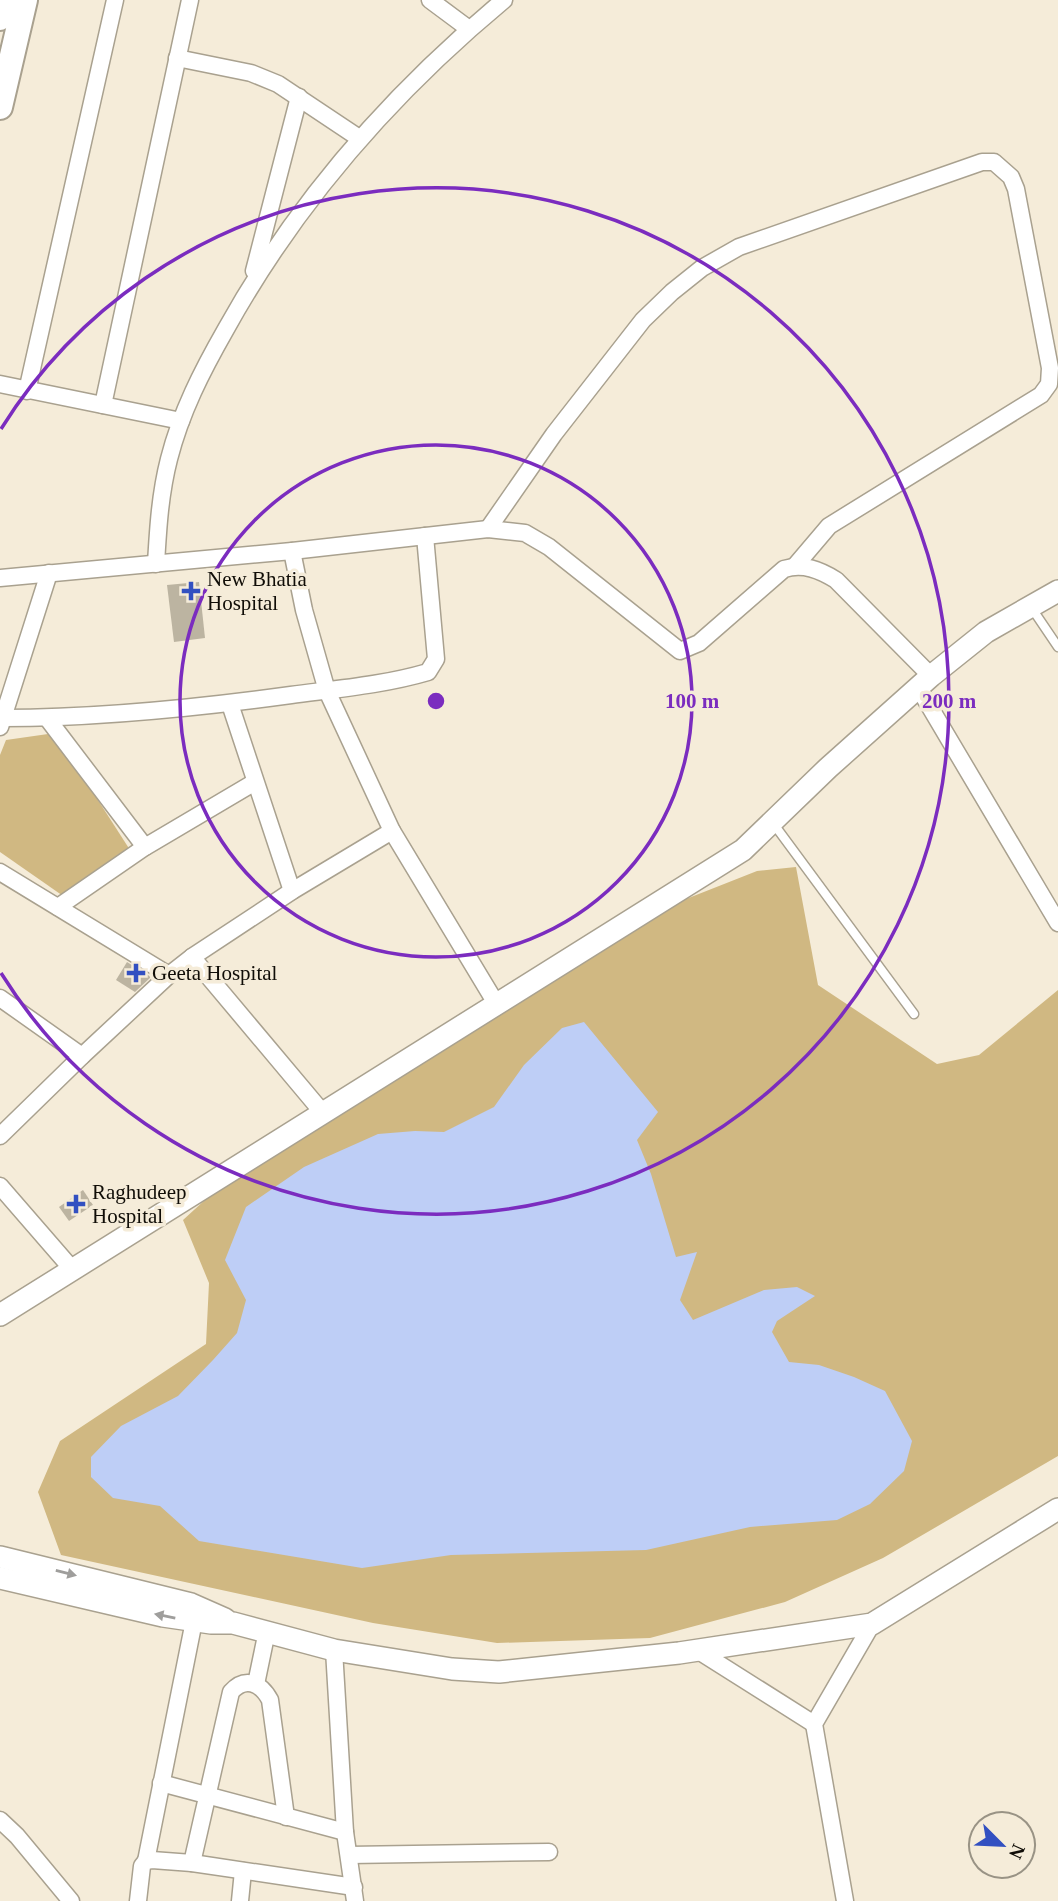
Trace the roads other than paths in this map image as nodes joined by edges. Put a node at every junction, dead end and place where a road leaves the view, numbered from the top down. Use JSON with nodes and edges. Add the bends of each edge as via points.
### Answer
{"nodes":[{"id":1,"x":4,"y":0,"type":"edge"},
{"id":2,"x":25,"y":0,"type":"edge"},
{"id":3,"x":115,"y":0,"type":"edge"},
{"id":4,"x":190,"y":0,"type":"edge"},
{"id":5,"x":430,"y":0,"type":"edge"},
{"id":6,"x":504,"y":0,"type":"edge"},
{"id":7,"x":0,"y":18,"type":"edge"},
{"id":8,"x":470,"y":29,"type":"junction"},
{"id":9,"x":6,"y":57,"type":"edge"},
{"id":10,"x":177,"y":58,"type":"junction"},
{"id":11,"x":299,"y":97,"type":"junction"},
{"id":12,"x":0,"y":107,"type":"edge"},
{"id":13,"x":359,"y":138,"type":"junction"},
{"id":14,"x":250,"y":285,"type":"junction"},
{"id":15,"x":1052,"y":342,"type":"edge"},
{"id":16,"x":0,"y":384,"type":"edge"},
{"id":17,"x":27,"y":391,"type":"junction"},
{"id":18,"x":103,"y":405,"type":"junction"},
{"id":19,"x":181,"y":421,"type":"junction"},
{"id":20,"x":488,"y":529,"type":"junction"},
{"id":21,"x":425,"y":536,"type":"junction"},
{"id":22,"x":292,"y":551,"type":"junction"},
{"id":23,"x":156,"y":564,"type":"junction"},
{"id":24,"x":795,"y":566,"type":"junction"},
{"id":25,"x":49,"y":573,"type":"junction"},
{"id":26,"x":0,"y":578,"type":"edge"},
{"id":27,"x":1058,"y":591,"type":"edge"},
{"id":28,"x":1031,"y":607,"type":"junction"},
{"id":29,"x":1058,"y":647,"type":"edge"},
{"id":30,"x":924,"y":681,"type":"junction"},
{"id":31,"x":327,"y":691,"type":"junction"},
{"id":32,"x":230,"y":704,"type":"junction"},
{"id":33,"x":47,"y":718,"type":"junction"},
{"id":34,"x":2,"y":722,"type":"edge"},
{"id":35,"x":255,"y":782,"type":"junction"},
{"id":36,"x":773,"y":823,"type":"junction"},
{"id":37,"x":392,"y":831,"type":"junction"},
{"id":38,"x":145,"y":847,"type":"junction"},
{"id":39,"x":0,"y":872,"type":"edge"},
{"id":40,"x":292,"y":891,"type":"junction"},
{"id":41,"x":58,"y":907,"type":"junction"},
{"id":42,"x":1058,"y":923,"type":"edge"},
{"id":43,"x":192,"y":957,"type":"junction"},
{"id":44,"x":169,"y":975,"type":"junction"},
{"id":45,"x":0,"y":998,"type":"edge"},
{"id":46,"x":498,"y":1005,"type":"junction"},
{"id":47,"x":914,"y":1014,"type":"dead end"},
{"id":48,"x":82,"y":1056,"type":"junction"},
{"id":49,"x":323,"y":1113,"type":"junction"},
{"id":50,"x":0,"y":1136,"type":"edge"},
{"id":51,"x":0,"y":1186,"type":"edge"},
{"id":52,"x":72,"y":1269,"type":"junction"},
{"id":53,"x":0,"y":1315,"type":"edge"},
{"id":54,"x":1058,"y":1509,"type":"edge"},
{"id":55,"x":0,"y":1557,"type":"edge"},
{"id":56,"x":0,"y":1578,"type":"edge"},
{"id":57,"x":194,"y":1621,"type":"junction"},
{"id":58,"x":233,"y":1623,"type":"junction"},
{"id":59,"x":872,"y":1624,"type":"junction"},
{"id":60,"x":267,"y":1631,"type":"junction"},
{"id":61,"x":334,"y":1650,"type":"junction"},
{"id":62,"x":697,"y":1650,"type":"junction"},
{"id":63,"x":256,"y":1684,"type":"junction"},
{"id":64,"x":814,"y":1724,"type":"junction"},
{"id":65,"x":161,"y":1783,"type":"junction"},
{"id":66,"x":207,"y":1797,"type":"junction"},
{"id":67,"x":286,"y":1817,"type":"junction"},
{"id":68,"x":0,"y":1820,"type":"edge"},
{"id":69,"x":345,"y":1832,"type":"junction"},
{"id":70,"x":549,"y":1852,"type":"dead end"},
{"id":71,"x":349,"y":1855,"type":"junction"},
{"id":72,"x":146,"y":1861,"type":"junction"},
{"id":73,"x":192,"y":1863,"type":"junction"},
{"id":74,"x":243,"y":1871,"type":"junction"},
{"id":75,"x":355,"y":1894,"type":"edge"},
{"id":76,"x":71,"y":1901,"type":"edge"},
{"id":77,"x":138,"y":1901,"type":"edge"},
{"id":78,"x":240,"y":1901,"type":"edge"},
{"id":79,"x":845,"y":1901,"type":"edge"}],
"edges":[{"from":1,"to":7,"type":"main road"},
{"from":2,"to":9,"type":"main road"},
{"from":3,"to":17,"type":"street"},
{"from":4,"to":10,"type":"street"},
{"from":5,"to":8,"type":"street"},
{"from":6,"to":8,"type":"street"},
{"from":8,"to":13,"type":"street"},
{"from":9,"to":12,"type":"main road"},
{"from":10,"to":11,"type":"street","via":[[251,73]]},
{"from":10,"to":18,"type":"street"},
{"from":11,"to":13,"type":"street"},
{"from":11,"to":14,"type":"street"},
{"from":13,"to":14,"type":"street","via":[[309,199]]},
{"from":14,"to":19,"type":"street","via":[[194,387]]},
{"from":15,"to":20,"type":"street","via":[[1016,188],[1004,168],[982,162],[739,247],[702,268],[624,341]]},
{"from":15,"to":24,"type":"street","via":[[1049,384],[1041,395],[829,526]]},
{"from":16,"to":17,"type":"street"},
{"from":17,"to":18,"type":"street"},
{"from":18,"to":19,"type":"street"},
{"from":19,"to":23,"type":"street","via":[[161,500]]},
{"from":20,"to":21,"type":"street"},
{"from":20,"to":24,"type":"street","via":[[525,533],[550,547],[681,651],[699,643],[775,574]]},
{"from":21,"to":22,"type":"street"},
{"from":21,"to":31,"type":"street","via":[[433,666],[419,675]]},
{"from":22,"to":23,"type":"street"},
{"from":22,"to":31,"type":"street"},
{"from":23,"to":25,"type":"street"},
{"from":24,"to":30,"type":"street","via":[[836,580]]},
{"from":25,"to":26,"type":"street"},
{"from":25,"to":34,"type":"street"},
{"from":27,"to":28,"type":"street"},
{"from":28,"to":29,"type":"lane"},
{"from":28,"to":30,"type":"street","via":[[986,632]]},
{"from":30,"to":36,"type":"street"},
{"from":30,"to":42,"type":"street"},
{"from":31,"to":32,"type":"street"},
{"from":31,"to":37,"type":"street"},
{"from":32,"to":33,"type":"street"},
{"from":32,"to":35,"type":"street"},
{"from":33,"to":34,"type":"street"},
{"from":33,"to":38,"type":"street"},
{"from":35,"to":38,"type":"street"},
{"from":35,"to":40,"type":"street"},
{"from":36,"to":46,"type":"street","via":[[707,874]]},
{"from":36,"to":47,"type":"lane"},
{"from":37,"to":40,"type":"street"},
{"from":37,"to":46,"type":"street"},
{"from":38,"to":41,"type":"street"},
{"from":39,"to":41,"type":"street"},
{"from":40,"to":43,"type":"street"},
{"from":41,"to":44,"type":"street"},
{"from":43,"to":44,"type":"street"},
{"from":43,"to":49,"type":"street"},
{"from":44,"to":48,"type":"street"},
{"from":45,"to":48,"type":"street"},
{"from":46,"to":49,"type":"street"},
{"from":48,"to":50,"type":"street"},
{"from":49,"to":52,"type":"street"},
{"from":51,"to":52,"type":"street"},
{"from":52,"to":53,"type":"street"},
{"from":54,"to":59,"type":"street"},
{"from":55,"to":58,"type":"street","one_way":true,"via":[[191,1604]]},
{"from":57,"to":56,"type":"street","one_way":true},
{"from":57,"to":58,"type":"street"},
{"from":57,"to":65,"type":"street"},
{"from":58,"to":60,"type":"street"},
{"from":59,"to":62,"type":"street"},
{"from":59,"to":64,"type":"street"},
{"from":60,"to":61,"type":"street"},
{"from":60,"to":63,"type":"street"},
{"from":61,"to":62,"type":"street","via":[[499,1672]]},
{"from":61,"to":69,"type":"street"},
{"from":62,"to":64,"type":"street"},
{"from":63,"to":66,"type":"street","via":[[242,1684],[231,1692]]},
{"from":63,"to":67,"type":"street","via":[[270,1700]]},
{"from":64,"to":79,"type":"street"},
{"from":65,"to":66,"type":"street"},
{"from":65,"to":72,"type":"street"},
{"from":66,"to":67,"type":"street"},
{"from":66,"to":73,"type":"street"},
{"from":67,"to":69,"type":"street"},
{"from":68,"to":76,"type":"street"},
{"from":69,"to":71,"type":"street"},
{"from":70,"to":71,"type":"street"},
{"from":71,"to":75,"type":"street"},
{"from":72,"to":73,"type":"street"},
{"from":72,"to":77,"type":"street"},
{"from":73,"to":74,"type":"street"},
{"from":74,"to":75,"type":"street"},
{"from":74,"to":78,"type":"street"}]}
